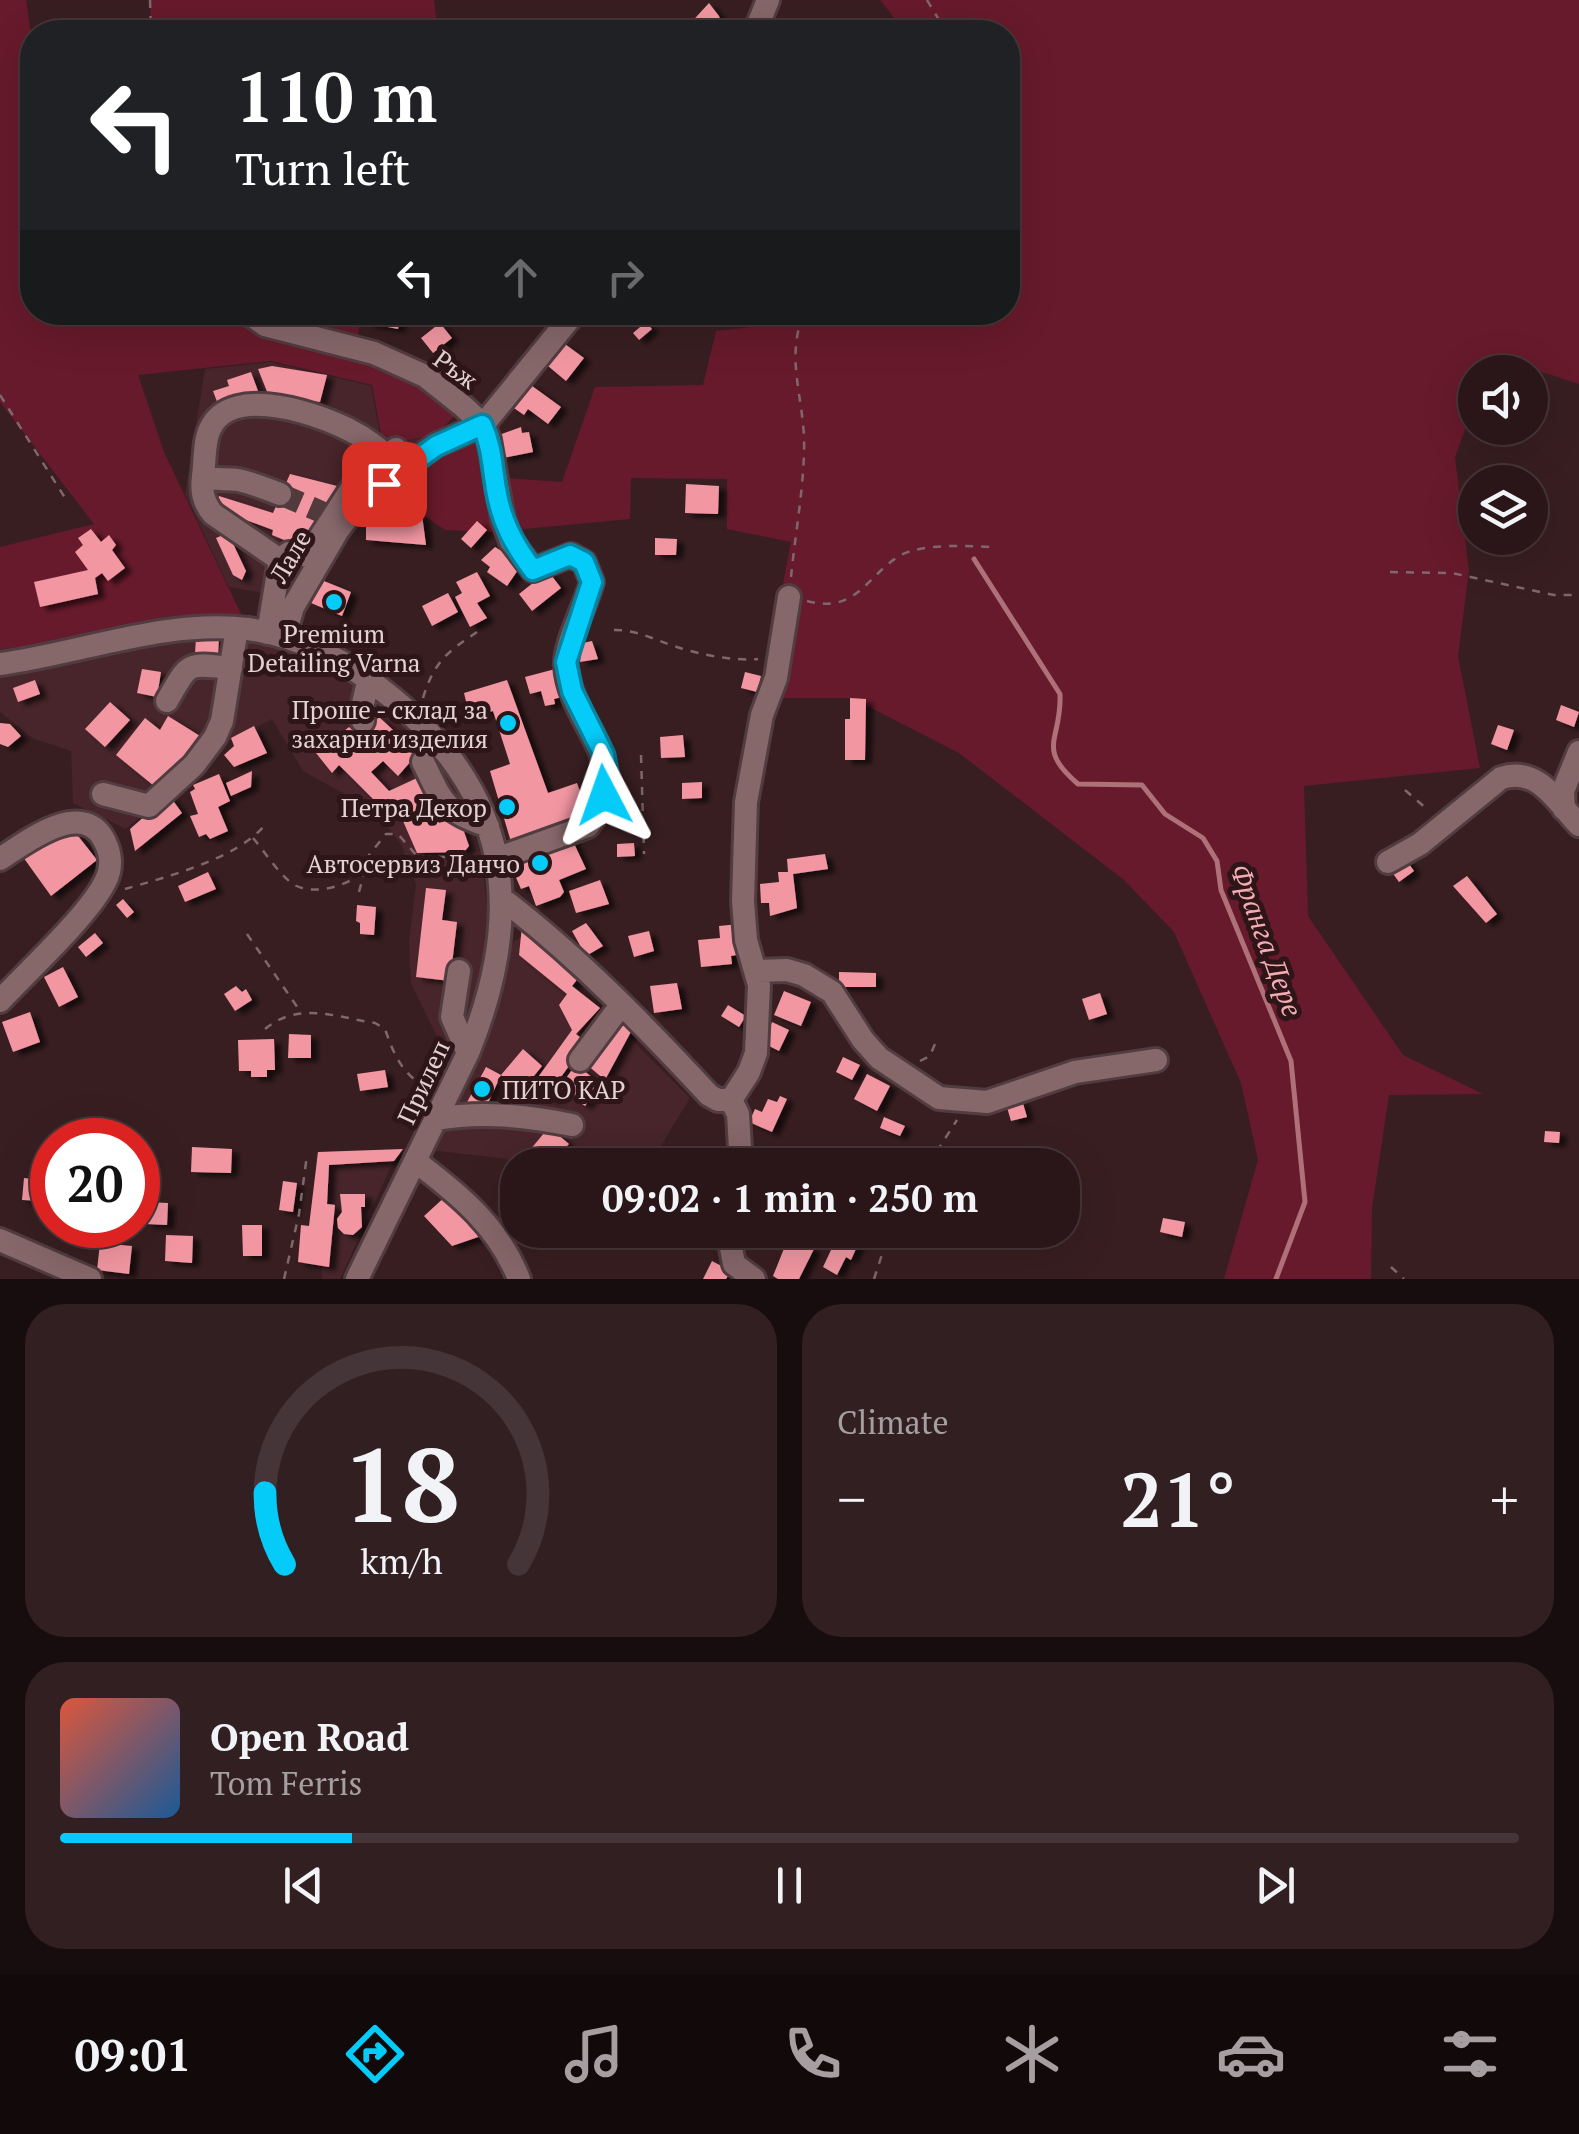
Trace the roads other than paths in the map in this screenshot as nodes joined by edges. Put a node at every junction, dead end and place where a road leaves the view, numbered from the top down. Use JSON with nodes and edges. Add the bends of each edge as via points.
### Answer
{"nodes":[{"id":1,"x":265,"y":325,"type":"edge"},
{"id":2,"x":564,"y":325,"type":"edge"},
{"id":3,"x":482,"y":425,"type":"junction"},
{"id":4,"x":202,"y":476,"type":"junction"},
{"id":5,"x":280,"y":494,"type":"tunnel mouth"},
{"id":6,"x":280,"y":560,"type":"junction"},
{"id":7,"x":790,"y":597,"type":"road end"},
{"id":8,"x":237,"y":628,"type":"junction"},
{"id":9,"x":276,"y":635,"type":"junction"},
{"id":10,"x":0,"y":664,"type":"edge"},
{"id":11,"x":231,"y":668,"type":"junction"},
{"id":12,"x":369,"y":678,"type":"junction"},
{"id":13,"x":167,"y":701,"type":"dead end"},
{"id":14,"x":363,"y":720,"type":"dead end"},
{"id":15,"x":1579,"y":752,"type":"edge"},
{"id":16,"x":423,"y":762,"type":"dead end"},
{"id":17,"x":103,"y":794,"type":"dead end"},
{"id":18,"x":1572,"y":817,"type":"edge"},
{"id":19,"x":488,"y":826,"type":"junction"},
{"id":20,"x":496,"y":858,"type":"junction"},
{"id":21,"x":0,"y":859,"type":"edge"},
{"id":22,"x":1388,"y":862,"type":"dead end"},
{"id":23,"x":502,"y":898,"type":"junction"},
{"id":24,"x":458,"y":970,"type":"dead end"},
{"id":25,"x":756,"y":972,"type":"junction"},
{"id":26,"x":0,"y":1001,"type":"edge"},
{"id":27,"x":621,"y":1005,"type":"junction"},
{"id":28,"x":468,"y":1053,"type":"junction"},
{"id":29,"x":580,"y":1060,"type":"dead end"},
{"id":30,"x":1156,"y":1060,"type":"dead end"},
{"id":31,"x":731,"y":1100,"type":"junction"},
{"id":32,"x":441,"y":1109,"type":"junction"},
{"id":33,"x":572,"y":1125,"type":"dead end"},
{"id":34,"x":740,"y":1148,"type":"edge"},
{"id":35,"x":416,"y":1161,"type":"junction"},
{"id":36,"x":0,"y":1240,"type":"edge"},
{"id":37,"x":731,"y":1248,"type":"edge"},
{"id":38,"x":90,"y":1279,"type":"edge"},
{"id":39,"x":357,"y":1279,"type":"edge"},
{"id":40,"x":519,"y":1279,"type":"edge"},
{"id":41,"x":754,"y":1279,"type":"edge"}],
"edges":[{"from":1,"to":3,"type":"street","name":"Ръж","via":[[374,353],[425,376]]},
{"from":2,"to":3,"type":"street","name":"Лале"},
{"from":3,"to":9,"type":"street","name":"Лале","via":[[436,446],[360,501]]},
{"from":3,"to":20,"type":"street","name":"Ръж","via":[[511,541],[533,570],[570,555],[584,562],[592,582],[566,662],[607,774],[588,826]]},
{"from":4,"to":5,"type":"street"},
{"from":4,"to":6,"type":"street","via":[[213,514]]},
{"from":4,"to":6,"type":"street","via":[[209,430],[238,406],[314,413],[393,451],[359,477],[328,515],[308,556],[289,553]]},
{"from":6,"to":9,"type":"street"},
{"from":7,"to":25,"type":"street","via":[[746,802],[743,902]]},
{"from":8,"to":9,"type":"street","name":"Прилеп"},
{"from":8,"to":10,"type":"street","name":"Прилеп","via":[[178,629]]},
{"from":8,"to":11,"type":"street"},
{"from":9,"to":12,"type":"street","name":"Прилеп","via":[[324,651]]},
{"from":11,"to":13,"type":"street","via":[[189,667]]},
{"from":11,"to":17,"type":"street","via":[[222,721],[194,765],[148,806]]},
{"from":12,"to":14,"type":"street"},
{"from":12,"to":19,"type":"street","name":"Прилеп","via":[[416,719],[475,791]]},
{"from":15,"to":18,"type":"street","via":[[1563,790]]},
{"from":16,"to":19,"type":"street","via":[[443,804]]},
{"from":18,"to":22,"type":"street","via":[[1537,780],[1514,773]]},
{"from":19,"to":20,"type":"street","name":"Прилеп"},
{"from":20,"to":23,"type":"street","name":"Прилеп"},
{"from":21,"to":26,"type":"street","via":[[70,822],[91,826],[110,859],[94,898]]},
{"from":23,"to":27,"type":"street"},
{"from":23,"to":28,"type":"street","name":"Прилеп","via":[[499,958]]},
{"from":24,"to":28,"type":"street","via":[[452,1016]]},
{"from":25,"to":30,"type":"street","via":[[788,970],[832,992],[879,1058],[939,1098],[987,1102],[1075,1072]]},
{"from":25,"to":31,"type":"street","via":[[756,1053]]},
{"from":27,"to":29,"type":"street"},
{"from":27,"to":31,"type":"street","via":[[709,1094]]},
{"from":28,"to":32,"type":"street","name":"Прилеп"},
{"from":31,"to":34,"type":"street"},
{"from":32,"to":33,"type":"street"},
{"from":32,"to":35,"type":"street","name":"Прилеп"},
{"from":35,"to":39,"type":"street","name":"Прилеп"},
{"from":35,"to":40,"type":"street","via":[[484,1218]]},
{"from":36,"to":38,"type":"street"},
{"from":37,"to":41,"type":"street","via":[[734,1264]]}]}
